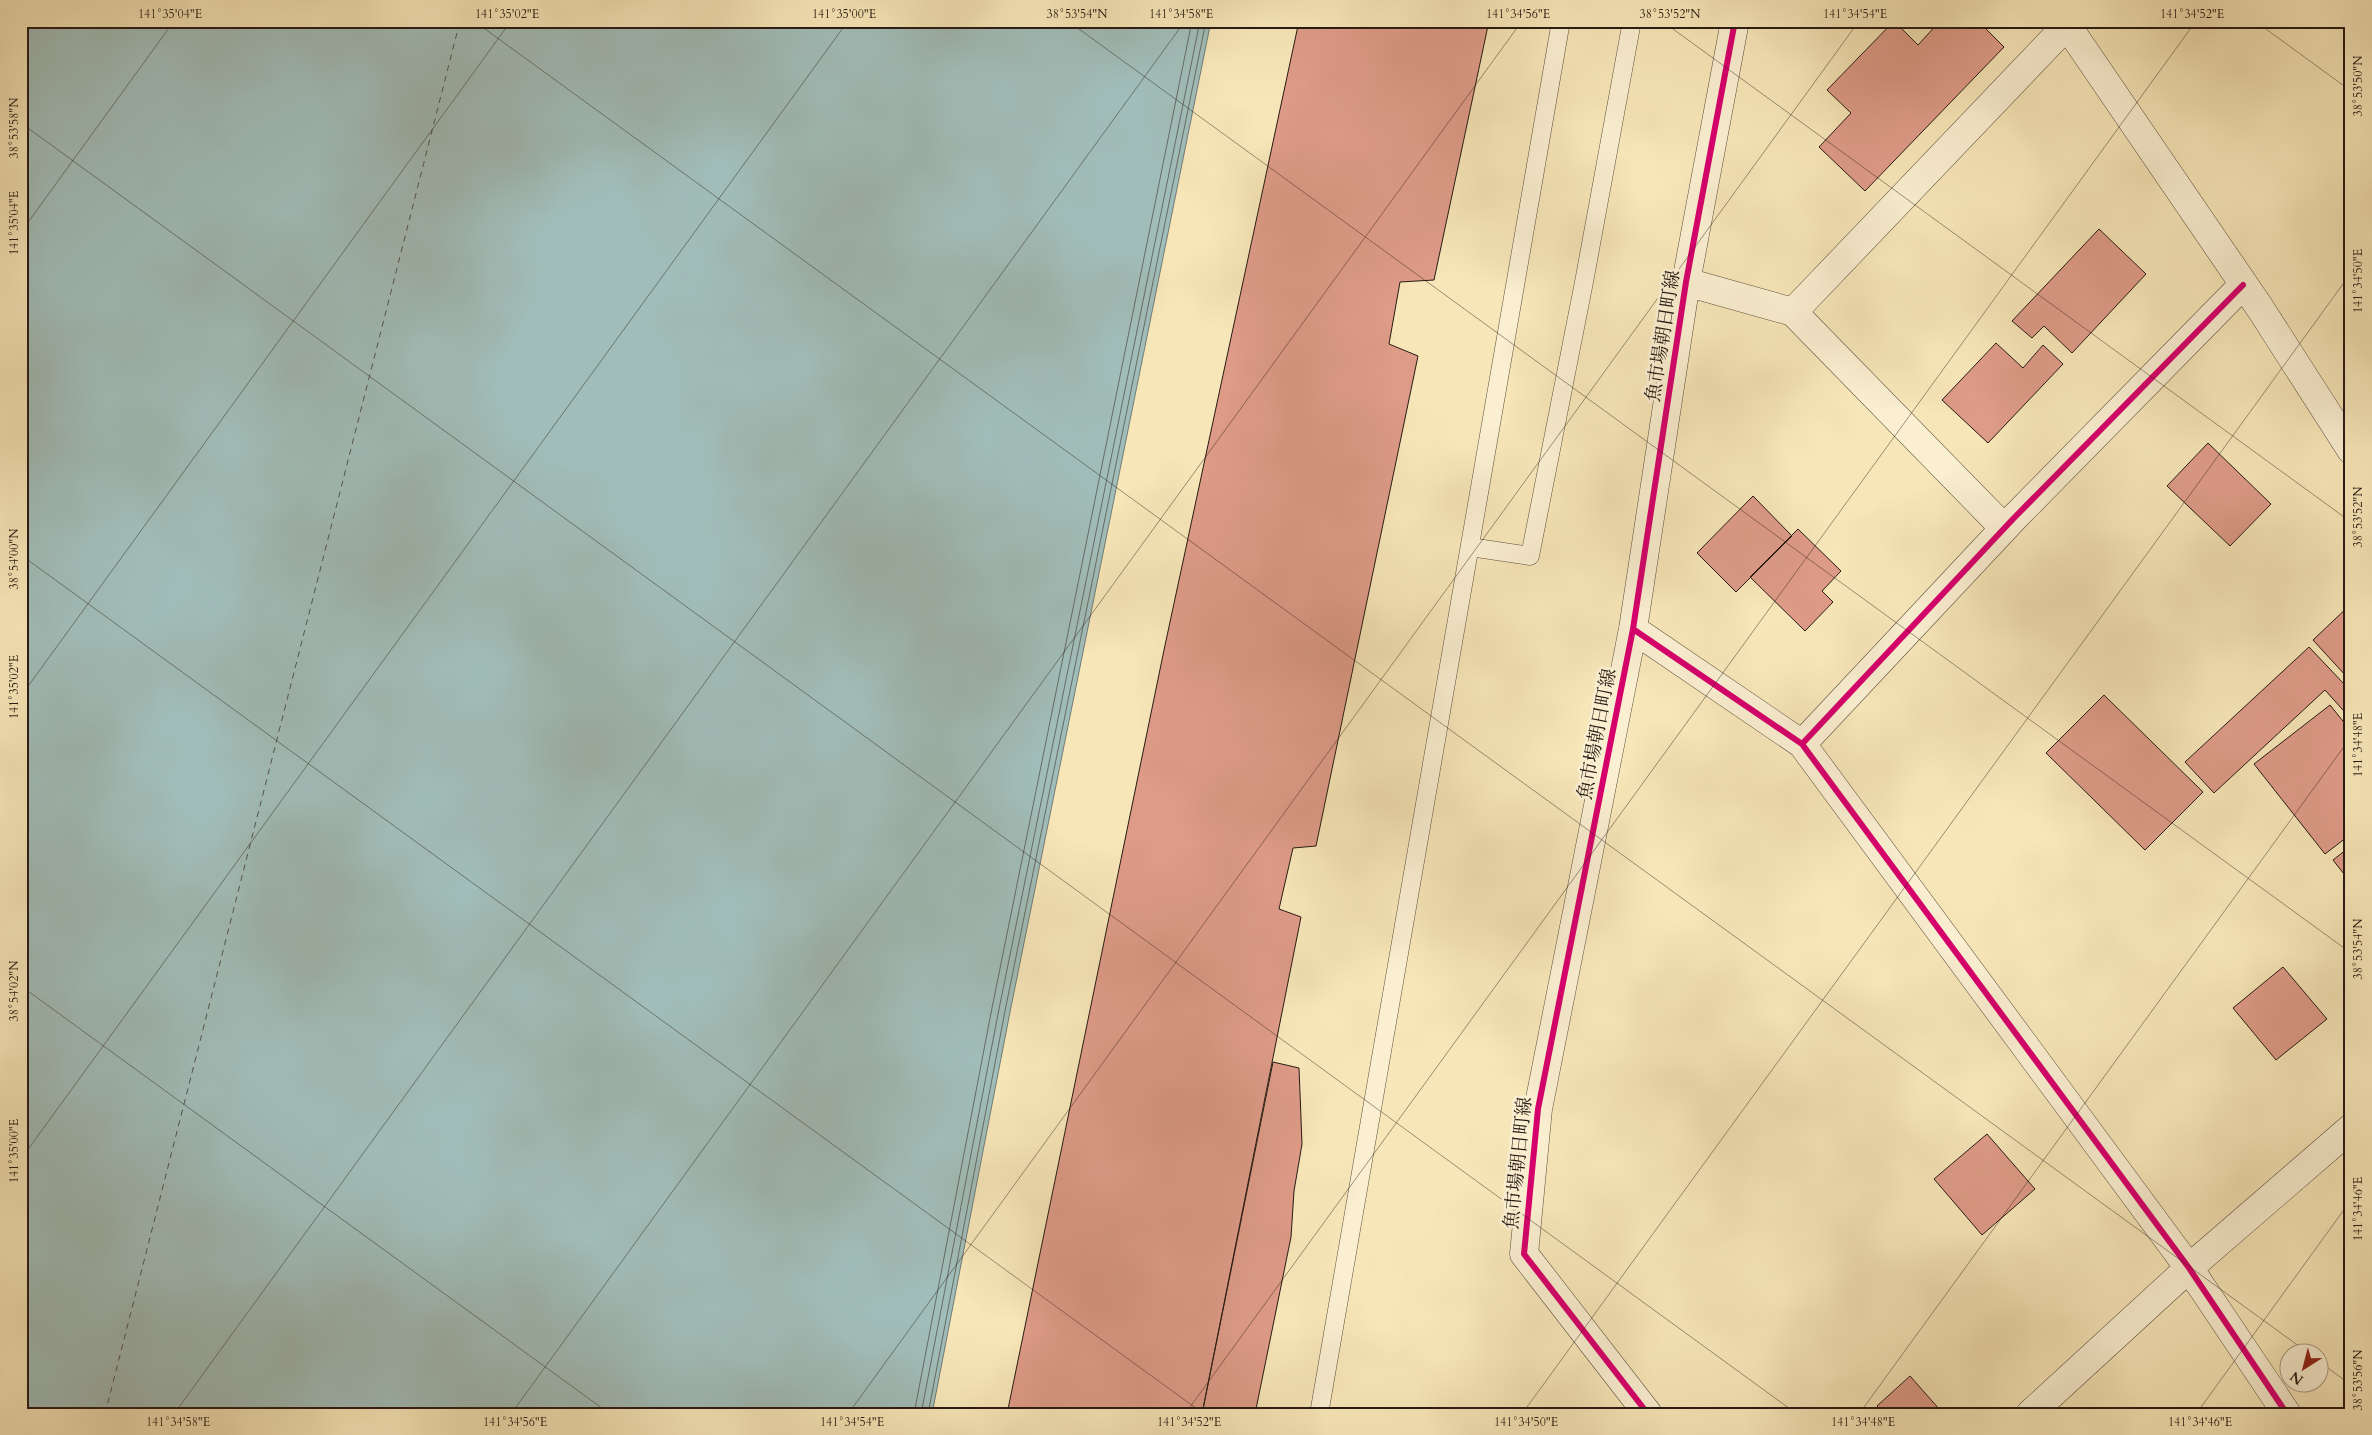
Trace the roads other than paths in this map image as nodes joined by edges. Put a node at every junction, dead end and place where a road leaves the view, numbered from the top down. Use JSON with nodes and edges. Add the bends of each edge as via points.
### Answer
{"nodes":[{"id":1,"x":1561,"y":21,"type":"edge"},
{"id":2,"x":1632,"y":21,"type":"edge"},
{"id":3,"x":1735,"y":21,"type":"edge"},
{"id":4,"x":2067,"y":23,"type":"edge"},
{"id":5,"x":1686,"y":282,"type":"junction"},
{"id":6,"x":2243,"y":285,"type":"junction"},
{"id":7,"x":1793,"y":312,"type":"junction"},
{"id":8,"x":2348,"y":439,"type":"edge"},
{"id":9,"x":2004,"y":528,"type":"junction"},
{"id":10,"x":1470,"y":547,"type":"junction"},
{"id":11,"x":1633,"y":629,"type":"junction"},
{"id":12,"x":1802,"y":744,"type":"junction"},
{"id":13,"x":2351,"y":1128,"type":"edge"},
{"id":14,"x":2189,"y":1268,"type":"junction"},
{"id":15,"x":1319,"y":1414,"type":"edge"},
{"id":16,"x":1648,"y":1414,"type":"edge"},
{"id":17,"x":2030,"y":1414,"type":"edge"},
{"id":18,"x":2287,"y":1414,"type":"edge"}],
"edges":[{"from":1,"to":10,"type":"lane"},
{"from":2,"to":10,"type":"lane","via":[[1530,556]]},
{"from":3,"to":5,"type":"street","name":"魚市場朝日町線"},
{"from":4,"to":6,"type":"street"},
{"from":4,"to":7,"type":"street"},
{"from":5,"to":7,"type":"street"},
{"from":5,"to":11,"type":"street","name":"魚市場朝日町線"},
{"from":6,"to":8,"type":"street"},
{"from":6,"to":9,"type":"street"},
{"from":7,"to":9,"type":"street"},
{"from":9,"to":12,"type":"street"},
{"from":10,"to":15,"type":"lane"},
{"from":11,"to":12,"type":"street"},
{"from":11,"to":16,"type":"street","name":"魚市場朝日町線","via":[[1538,1109],[1524,1254]]},
{"from":12,"to":14,"type":"street"},
{"from":13,"to":14,"type":"street"},
{"from":14,"to":17,"type":"street"},
{"from":14,"to":18,"type":"street"}]}
